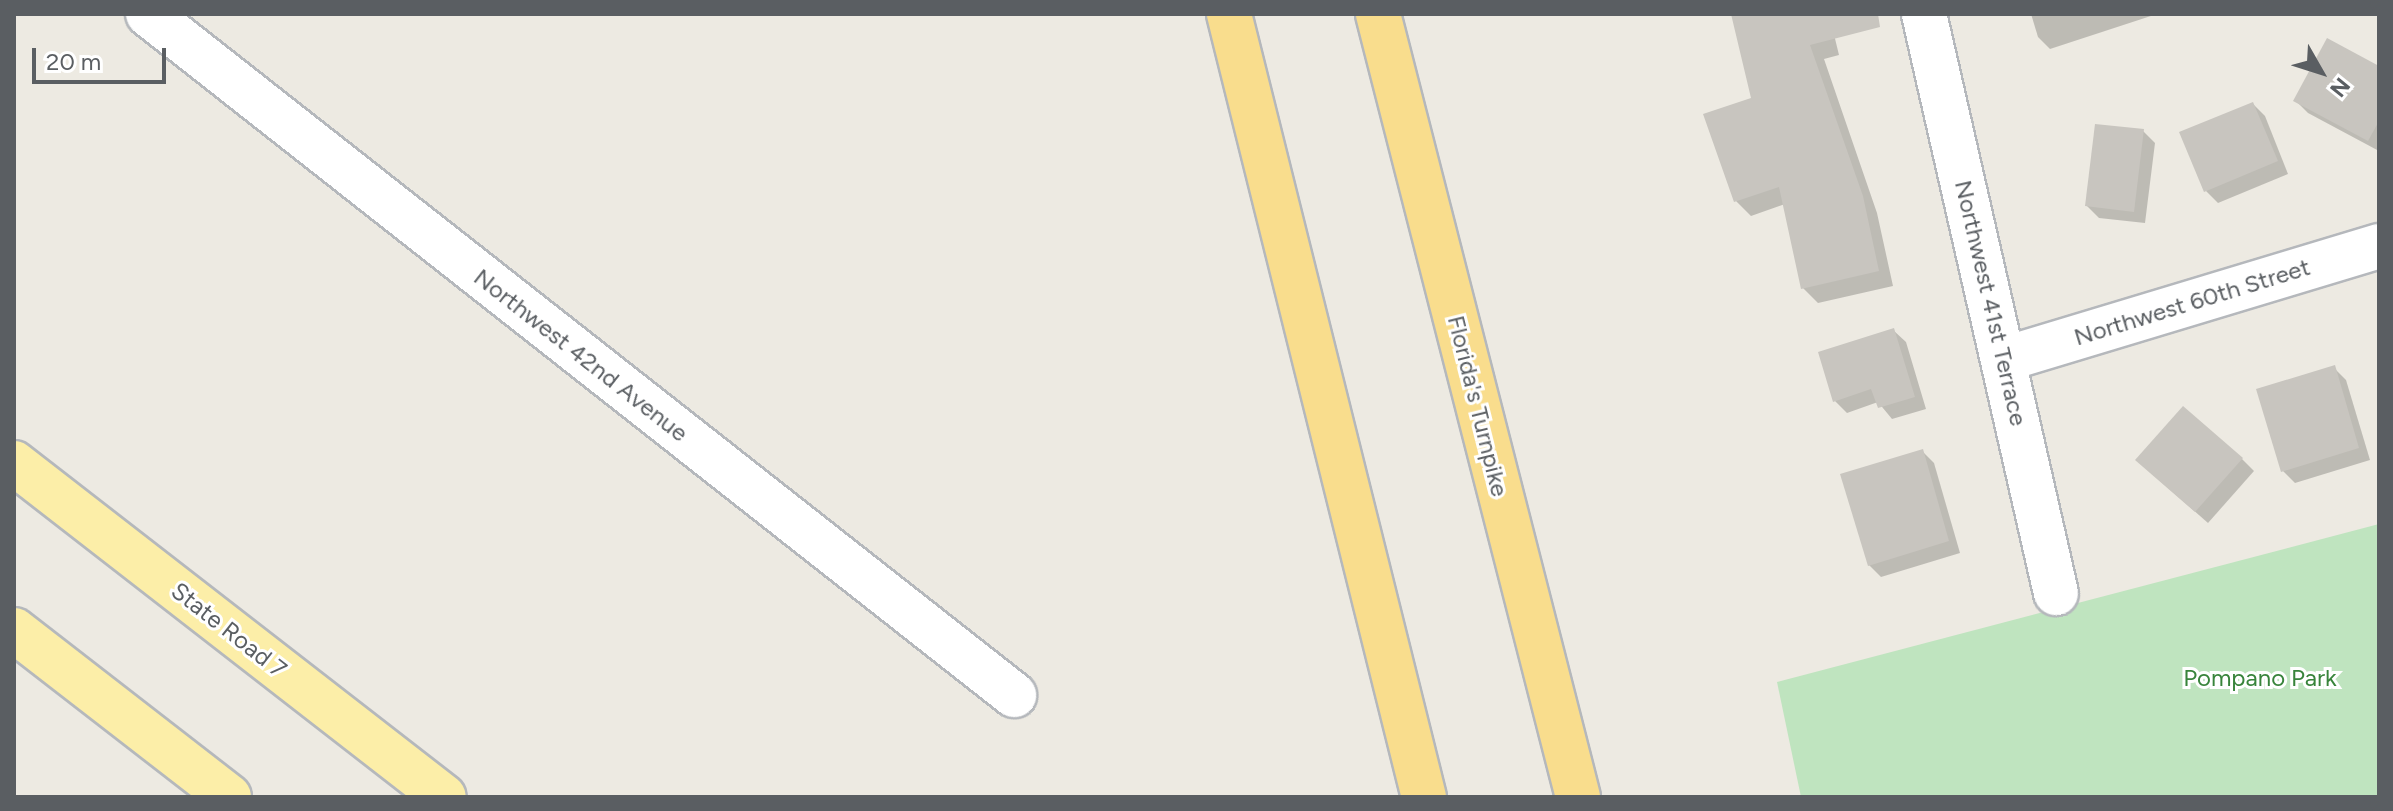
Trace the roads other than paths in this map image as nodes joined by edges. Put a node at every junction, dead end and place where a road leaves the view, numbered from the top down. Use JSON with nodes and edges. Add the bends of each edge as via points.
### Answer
{"nodes":[{"id":1,"x":148,"y":14,"type":"edge"},
{"id":2,"x":1229,"y":14,"type":"edge"},
{"id":3,"x":1378,"y":14,"type":"edge"},
{"id":4,"x":1924,"y":14,"type":"edge"},
{"id":5,"x":2379,"y":246,"type":"edge"},
{"id":6,"x":2005,"y":359,"type":"junction"},
{"id":7,"x":14,"y":463,"type":"edge"},
{"id":8,"x":2056,"y":593,"type":"dead end"},
{"id":9,"x":14,"y":630,"type":"edge"},
{"id":10,"x":1014,"y":695,"type":"dead end"},
{"id":11,"x":229,"y":797,"type":"edge"},
{"id":12,"x":444,"y":797,"type":"edge"},
{"id":13,"x":1424,"y":797,"type":"edge"},
{"id":14,"x":1578,"y":797,"type":"edge"}],
"edges":[{"from":1,"to":10,"type":"street","name":"Northwest 42nd Avenue"},
{"from":2,"to":13,"type":"highway"},
{"from":3,"to":14,"type":"highway","name":"Florida's Turnpike"},
{"from":4,"to":6,"type":"street","name":"Northwest 41st Terrace"},
{"from":5,"to":6,"type":"street","name":"Northwest 60th Street"},
{"from":6,"to":8,"type":"street","name":"Northwest 41st Terrace"},
{"from":7,"to":12,"type":"main road","name":"State Road 7"},
{"from":9,"to":11,"type":"main road"}]}
